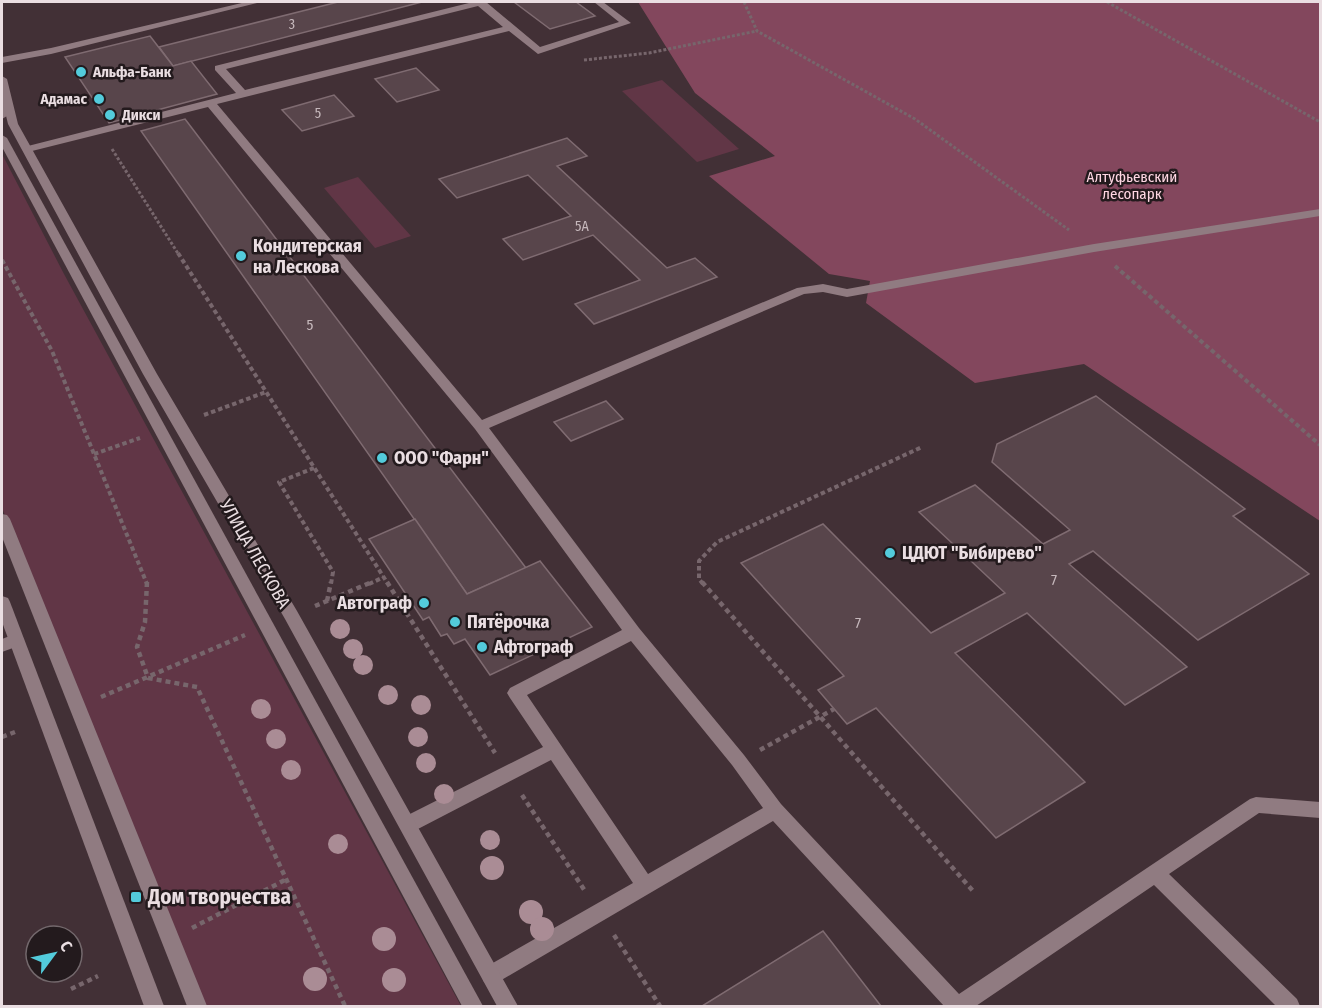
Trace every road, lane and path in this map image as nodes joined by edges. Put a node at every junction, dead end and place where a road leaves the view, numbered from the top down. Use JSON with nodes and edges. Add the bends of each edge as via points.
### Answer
{"nodes":[{"id":1,"x":256,"y":2,"type":"edge"},
{"id":2,"x":482,"y":2,"type":"edge"},
{"id":3,"x":598,"y":2,"type":"edge"},
{"id":4,"x":744,"y":2,"type":"edge"},
{"id":5,"x":1107,"y":2,"type":"edge"},
{"id":6,"x":510,"y":28,"type":"junction"},
{"id":7,"x":757,"y":30,"type":"junction"},
{"id":8,"x":2,"y":60,"type":"edge"},
{"id":9,"x":585,"y":60,"type":"dead end"},
{"id":10,"x":2,"y":79,"type":"edge"},
{"id":11,"x":243,"y":94,"type":"junction"},
{"id":12,"x":6,"y":100,"type":"junction"},
{"id":13,"x":210,"y":103,"type":"junction"},
{"id":14,"x":2,"y":116,"type":"edge"},
{"id":15,"x":1320,"y":122,"type":"edge"},
{"id":16,"x":101,"y":130,"type":"junction"},
{"id":17,"x":2,"y":138,"type":"edge"},
{"id":18,"x":28,"y":148,"type":"junction"},
{"id":19,"x":1320,"y":212,"type":"edge"},
{"id":20,"x":1094,"y":248,"type":"junction"},
{"id":21,"x":2,"y":260,"type":"edge"},
{"id":22,"x":266,"y":392,"type":"junction"},
{"id":23,"x":204,"y":415,"type":"dead end"},
{"id":24,"x":480,"y":426,"type":"junction"},
{"id":25,"x":146,"y":436,"type":"dead end"},
{"id":26,"x":1320,"y":445,"type":"edge"},
{"id":27,"x":922,"y":447,"type":"dead end"},
{"id":28,"x":94,"y":454,"type":"junction"},
{"id":29,"x":314,"y":468,"type":"junction"},
{"id":30,"x":2,"y":519,"type":"edge"},
{"id":31,"x":384,"y":577,"type":"junction"},
{"id":32,"x":327,"y":601,"type":"junction"},
{"id":33,"x":2,"y":602,"type":"edge"},
{"id":34,"x":314,"y":607,"type":"dead end"},
{"id":35,"x":633,"y":632,"type":"junction"},
{"id":36,"x":247,"y":634,"type":"dead end"},
{"id":37,"x":8,"y":643,"type":"edge"},
{"id":38,"x":148,"y":678,"type":"junction"},
{"id":39,"x":100,"y":698,"type":"dead end"},
{"id":40,"x":834,"y":709,"type":"dead end"},
{"id":41,"x":818,"y":717,"type":"junction"},
{"id":42,"x":15,"y":732,"type":"dead end"},
{"id":43,"x":2,"y":737,"type":"edge"},
{"id":44,"x":554,"y":750,"type":"junction"},
{"id":45,"x":738,"y":760,"type":"junction"},
{"id":46,"x":509,"y":774,"type":"junction"},
{"id":47,"x":775,"y":810,"type":"junction"},
{"id":48,"x":1320,"y":810,"type":"edge"},
{"id":49,"x":409,"y":824,"type":"junction"},
{"id":50,"x":1155,"y":873,"type":"junction"},
{"id":51,"x":287,"y":879,"type":"junction"},
{"id":52,"x":645,"y":885,"type":"junction"},
{"id":53,"x":973,"y":891,"type":"dead end"},
{"id":54,"x":598,"y":910,"type":"junction"},
{"id":55,"x":181,"y":933,"type":"dead end"},
{"id":56,"x":491,"y":975,"type":"junction"},
{"id":57,"x":98,"y":976,"type":"dead end"},
{"id":58,"x":71,"y":989,"type":"dead end"},
{"id":59,"x":154,"y":1006,"type":"edge"},
{"id":60,"x":197,"y":1006,"type":"edge"},
{"id":61,"x":345,"y":1006,"type":"edge"},
{"id":62,"x":473,"y":1006,"type":"edge"},
{"id":63,"x":508,"y":1006,"type":"edge"},
{"id":64,"x":660,"y":1006,"type":"edge"},
{"id":65,"x":958,"y":1006,"type":"edge"},
{"id":66,"x":1290,"y":1006,"type":"edge"}],
"edges":[{"from":1,"to":8,"type":"main road"},
{"from":2,"to":6,"type":"main road"},
{"from":2,"to":11,"type":"main road","via":[[219,68]]},
{"from":3,"to":6,"type":"main road","via":[[626,23],[538,51]]},
{"from":4,"to":7,"type":"path"},
{"from":5,"to":15,"type":"path"},
{"from":6,"to":11,"type":"main road"},
{"from":7,"to":9,"type":"path","via":[[644,56]]},
{"from":7,"to":20,"type":"path","via":[[915,119]]},
{"from":10,"to":12,"type":"main road","name":"УЛИЦА ЛЕСКОВА"},
{"from":11,"to":13,"type":"main road"},
{"from":12,"to":14,"type":"main road","name":"УЛИЦА ЛЕСКОВА"},
{"from":12,"to":18,"type":"main road","name":"УЛИЦА ЛЕСКОВА","via":[[13,124]]},
{"from":13,"to":16,"type":"main road"},
{"from":13,"to":24,"type":"main road"},
{"from":16,"to":18,"type":"main road"},
{"from":16,"to":22,"type":"path"},
{"from":17,"to":62,"type":"main road","name":"УЛИЦА ЛЕСКОВА"},
{"from":18,"to":49,"type":"main road","name":"УЛИЦА ЛЕСКОВА","via":[[150,374]]},
{"from":19,"to":20,"type":"main road"},
{"from":20,"to":24,"type":"main road","via":[[847,293],[823,288],[801,291]]},
{"from":20,"to":26,"type":"path"},
{"from":21,"to":28,"type":"path","via":[[52,351]]},
{"from":22,"to":23,"type":"path"},
{"from":22,"to":29,"type":"path"},
{"from":24,"to":35,"type":"main road"},
{"from":25,"to":28,"type":"path"},
{"from":27,"to":41,"type":"path","via":[[717,542],[699,561],[699,579]]},
{"from":28,"to":38,"type":"path","via":[[147,582],[145,622],[137,647]]},
{"from":29,"to":31,"type":"path"},
{"from":29,"to":32,"type":"path","via":[[279,482],[333,572]]},
{"from":30,"to":60,"type":"main road"},
{"from":31,"to":32,"type":"path"},
{"from":31,"to":46,"type":"path"},
{"from":32,"to":34,"type":"path"},
{"from":33,"to":37,"type":"main road"},
{"from":35,"to":44,"type":"main road","via":[[516,693]]},
{"from":35,"to":45,"type":"main road"},
{"from":36,"to":38,"type":"path"},
{"from":37,"to":59,"type":"main road"},
{"from":38,"to":39,"type":"path"},
{"from":38,"to":51,"type":"path","via":[[197,687]]},
{"from":40,"to":41,"type":"path"},
{"from":41,"to":45,"type":"path"},
{"from":41,"to":53,"type":"path"},
{"from":42,"to":43,"type":"path"},
{"from":44,"to":46,"type":"main road"},
{"from":44,"to":52,"type":"main road"},
{"from":45,"to":47,"type":"main road"},
{"from":46,"to":49,"type":"main road"},
{"from":46,"to":54,"type":"path"},
{"from":47,"to":52,"type":"main road"},
{"from":47,"to":65,"type":"main road"},
{"from":48,"to":50,"type":"main road","via":[[1256,805]]},
{"from":49,"to":56,"type":"main road","name":"УЛИЦА ЛЕСКОВА"},
{"from":50,"to":65,"type":"main road"},
{"from":50,"to":66,"type":"main road"},
{"from":51,"to":55,"type":"path"},
{"from":51,"to":61,"type":"path"},
{"from":52,"to":54,"type":"main road"},
{"from":54,"to":56,"type":"main road"},
{"from":54,"to":64,"type":"path"},
{"from":56,"to":63,"type":"main road","name":"УЛИЦА ЛЕСКОВА"},
{"from":57,"to":58,"type":"path"}]}
